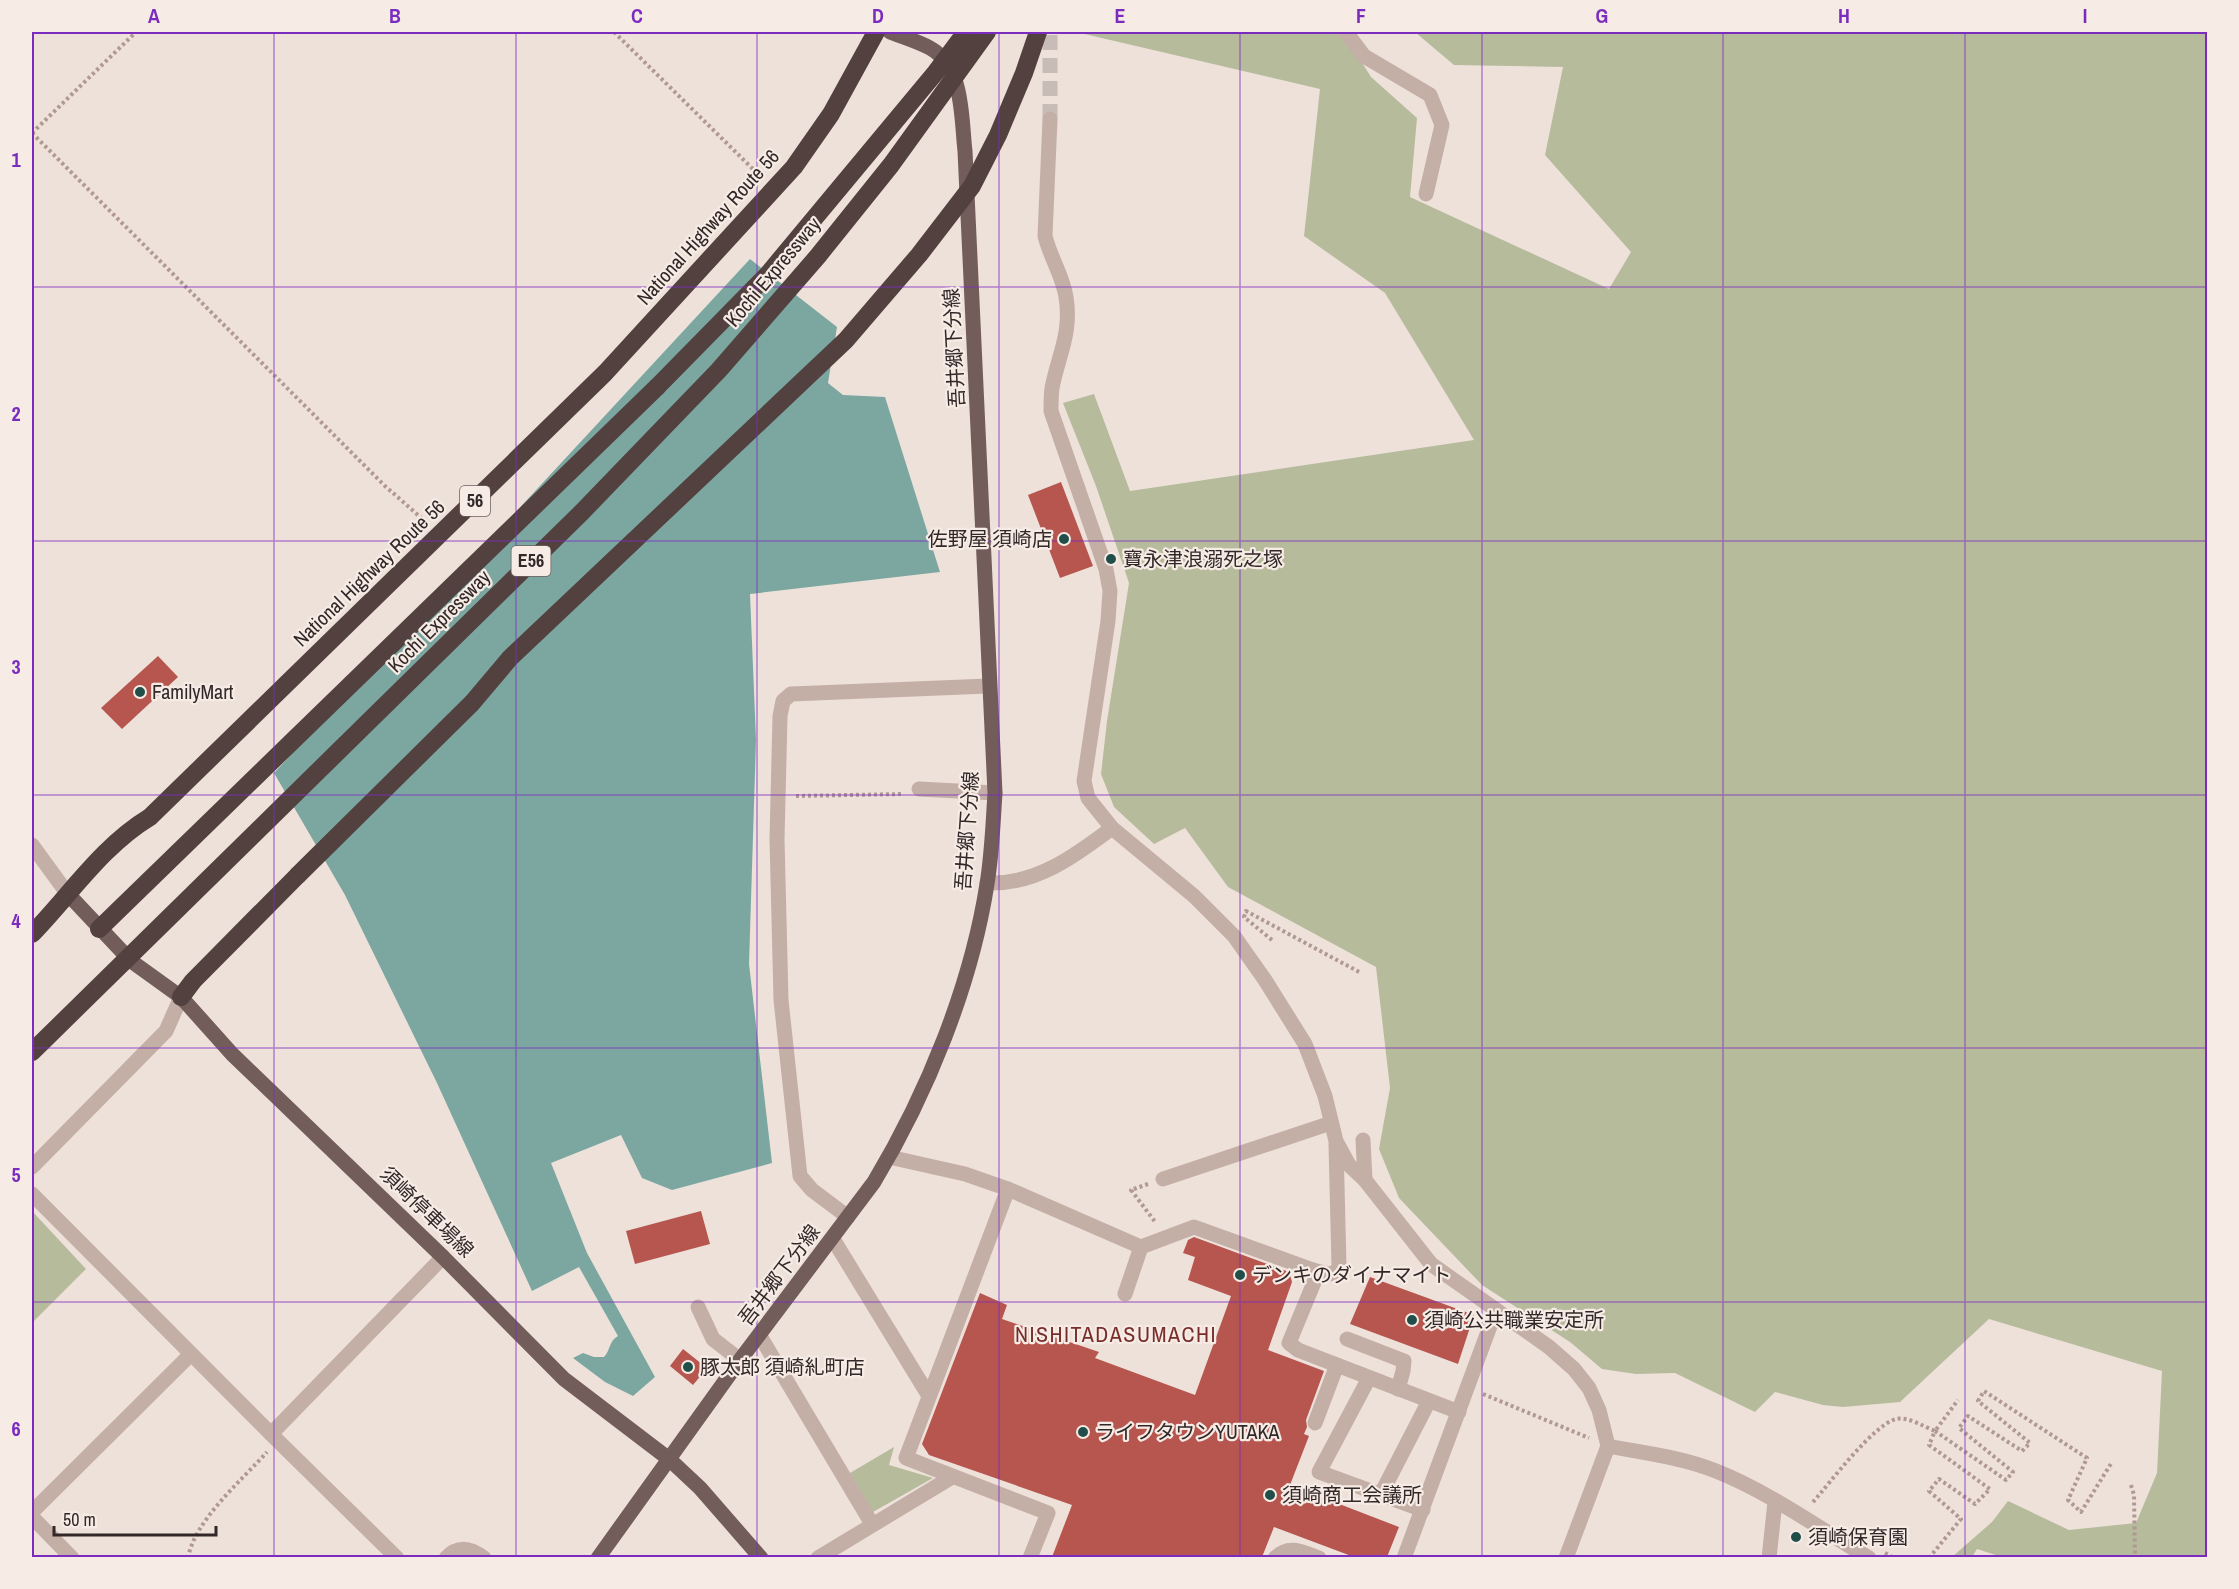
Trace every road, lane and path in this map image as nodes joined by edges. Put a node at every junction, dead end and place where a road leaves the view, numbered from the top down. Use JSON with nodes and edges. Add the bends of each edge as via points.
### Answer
{"nodes":[{"id":1,"x":136,"y":32,"type":"edge"},
{"id":2,"x":614,"y":32,"type":"edge"},
{"id":3,"x":876,"y":32,"type":"edge"},
{"id":4,"x":890,"y":32,"type":"edge"},
{"id":5,"x":966,"y":32,"type":"edge"},
{"id":6,"x":987,"y":32,"type":"edge"},
{"id":7,"x":1038,"y":32,"type":"edge"},
{"id":8,"x":1346,"y":32,"type":"edge"},
{"id":9,"x":1050,"y":119,"type":"tunnel mouth"},
{"id":10,"x":32,"y":133,"type":"edge"},
{"id":11,"x":776,"y":187,"type":"junction"},
{"id":12,"x":1426,"y":194,"type":"dead end"},
{"id":13,"x":439,"y":536,"type":"junction"},
{"id":14,"x":988,"y":686,"type":"junction"},
{"id":15,"x":919,"y":789,"type":"joint"},
{"id":16,"x":995,"y":793,"type":"junction"},
{"id":17,"x":777,"y":796,"type":"junction"},
{"id":18,"x":1112,"y":828,"type":"junction"},
{"id":19,"x":32,"y":845,"type":"edge"},
{"id":20,"x":987,"y":883,"type":"junction"},
{"id":21,"x":67,"y":893,"type":"junction"},
{"id":22,"x":99,"y":929,"type":"junction"},
{"id":23,"x":32,"y":934,"type":"edge"},
{"id":24,"x":1272,"y":940,"type":"dead end"},
{"id":25,"x":1361,"y":973,"type":"dead end"},
{"id":26,"x":181,"y":997,"type":"junction"},
{"id":27,"x":32,"y":1052,"type":"edge"},
{"id":28,"x":1331,"y":1123,"type":"junction"},
{"id":29,"x":1363,"y":1140,"type":"dead end"},
{"id":30,"x":1336,"y":1141,"type":"junction"},
{"id":31,"x":889,"y":1157,"type":"junction"},
{"id":32,"x":32,"y":1167,"type":"edge"},
{"id":33,"x":1163,"y":1179,"type":"joint"},
{"id":34,"x":1365,"y":1180,"type":"junction"},
{"id":35,"x":1008,"y":1189,"type":"junction"},
{"id":36,"x":32,"y":1194,"type":"edge"},
{"id":37,"x":848,"y":1217,"type":"junction"},
{"id":38,"x":833,"y":1239,"type":"junction"},
{"id":39,"x":1168,"y":1239,"type":"junction"},
{"id":40,"x":1140,"y":1247,"type":"junction"},
{"id":41,"x":443,"y":1257,"type":"junction"},
{"id":42,"x":1313,"y":1270,"type":"junction"},
{"id":43,"x":1125,"y":1294,"type":"dead end"},
{"id":44,"x":698,"y":1307,"type":"dead end"},
{"id":45,"x":1496,"y":1310,"type":"junction"},
{"id":46,"x":760,"y":1336,"type":"junction"},
{"id":47,"x":1347,"y":1339,"type":"dead end"},
{"id":48,"x":190,"y":1353,"type":"junction"},
{"id":49,"x":740,"y":1360,"type":"junction"},
{"id":50,"x":1337,"y":1365,"type":"junction"},
{"id":51,"x":1369,"y":1378,"type":"junction"},
{"id":52,"x":1468,"y":1388,"type":"junction"},
{"id":53,"x":1398,"y":1389,"type":"junction"},
{"id":54,"x":929,"y":1396,"type":"junction"},
{"id":55,"x":1958,"y":1400,"type":"dead end"},
{"id":56,"x":1429,"y":1401,"type":"junction"},
{"id":57,"x":1459,"y":1412,"type":"junction"},
{"id":58,"x":1315,"y":1423,"type":"dead end"},
{"id":59,"x":1935,"y":1431,"type":"junction"},
{"id":60,"x":274,"y":1438,"type":"junction"},
{"id":61,"x":1608,"y":1446,"type":"junction"},
{"id":62,"x":669,"y":1459,"type":"junction"},
{"id":63,"x":2112,"y":1462,"type":"dead end"},
{"id":64,"x":952,"y":1477,"type":"junction"},
{"id":65,"x":2131,"y":1485,"type":"dead end"},
{"id":66,"x":1381,"y":1494,"type":"junction"},
{"id":67,"x":1775,"y":1502,"type":"junction"},
{"id":68,"x":1423,"y":1510,"type":"junction"},
{"id":69,"x":32,"y":1512,"type":"edge"},
{"id":70,"x":1801,"y":1516,"type":"junction"},
{"id":71,"x":32,"y":1517,"type":"edge"},
{"id":72,"x":872,"y":1524,"type":"junction"},
{"id":73,"x":72,"y":1557,"type":"edge"},
{"id":74,"x":188,"y":1557,"type":"edge"},
{"id":75,"x":397,"y":1557,"type":"edge"},
{"id":76,"x":446,"y":1557,"type":"edge"},
{"id":77,"x":484,"y":1557,"type":"edge"},
{"id":78,"x":598,"y":1557,"type":"edge"},
{"id":79,"x":761,"y":1557,"type":"edge"},
{"id":80,"x":818,"y":1557,"type":"edge"},
{"id":81,"x":1030,"y":1557,"type":"edge"},
{"id":82,"x":1275,"y":1557,"type":"edge"},
{"id":83,"x":1319,"y":1557,"type":"edge"},
{"id":84,"x":1404,"y":1557,"type":"edge"},
{"id":85,"x":1566,"y":1557,"type":"edge"},
{"id":86,"x":1769,"y":1557,"type":"edge"},
{"id":87,"x":1869,"y":1557,"type":"edge"},
{"id":88,"x":1929,"y":1557,"type":"edge"},
{"id":89,"x":2134,"y":1557,"type":"edge"}],
"edges":[{"from":1,"to":10,"type":"path"},
{"from":2,"to":11,"type":"path","via":[[753,171]]},
{"from":3,"to":11,"type":"highway","name":"National Highway Route 56","number":"56","via":[[831,114]]},
{"from":4,"to":14,"type":"main road","name":"吾井郷下分線","via":[[931,49],[956,78],[970,245]]},
{"from":5,"to":22,"type":"highway","bridge":true,"via":[[768,274],[657,387]]},
{"from":6,"to":27,"type":"highway","name":"Kochi Expressway","number":"E56","bridge":true,"via":[[891,165],[719,370],[582,512]]},
{"from":7,"to":26,"type":"highway","bridge":true,"via":[[998,135],[972,186],[846,340],[510,658],[472,703]]},
{"from":8,"to":12,"type":"street","via":[[1364,56],[1430,95],[1442,125]]},
{"from":9,"to":18,"type":"street","via":[[1045,236],[1066,297],[1068,320],[1052,389],[1051,411],[1106,569],[1110,591],[1084,781],[1088,798]]},
{"from":10,"to":13,"type":"path"},
{"from":11,"to":13,"type":"highway","name":"National Highway Route 56","number":"56","via":[[605,373]]},
{"from":13,"to":21,"type":"highway","name":"National Highway Route 56","number":"56"},
{"from":14,"to":16,"type":"main road","name":"吾井郷下分線"},
{"from":14,"to":17,"type":"street","via":[[791,694],[783,701],[780,716]]},
{"from":15,"to":16,"type":"street"},
{"from":15,"to":17,"type":"path","via":[[885,796]]},
{"from":16,"to":20,"type":"main road","name":"吾井郷下分線"},
{"from":17,"to":37,"type":"street","via":[[781,1000],[800,1176]]},
{"from":18,"to":20,"type":"street","via":[[1073,857],[1034,877],[1004,884]]},
{"from":18,"to":28,"type":"street","via":[[1194,896],[1234,936],[1310,1041]]},
{"from":19,"to":21,"type":"street"},
{"from":20,"to":31,"type":"main road","name":"吾井郷下分線","via":[[972,952],[952,1016]]},
{"from":21,"to":22,"type":"main road","name":"須崎停車場線"},
{"from":21,"to":23,"type":"highway","name":"National Highway Route 56","number":"56"},
{"from":22,"to":26,"type":"main road","name":"須崎停車場線","via":[[130,961]]},
{"from":24,"to":25,"type":"path","via":[[1244,917],[1246,911]]},
{"from":26,"to":32,"type":"street","via":[[166,1031]]},
{"from":26,"to":41,"type":"main road","name":"須崎停車場線","via":[[232,1054]]},
{"from":28,"to":30,"type":"street"},
{"from":28,"to":33,"type":"street"},
{"from":29,"to":34,"type":"street"},
{"from":30,"to":34,"type":"street","via":[[1349,1165]]},
{"from":30,"to":42,"type":"street","via":[[1339,1267],[1328,1275]]},
{"from":31,"to":35,"type":"street","via":[[964,1174]]},
{"from":31,"to":37,"type":"main road","name":"吾井郷下分線"},
{"from":33,"to":39,"type":"path","via":[[1131,1190]]},
{"from":34,"to":45,"type":"street","via":[[1431,1264]]},
{"from":35,"to":40,"type":"street"},
{"from":35,"to":54,"type":"street"},
{"from":36,"to":48,"type":"street"},
{"from":37,"to":38,"type":"main road","name":"吾井郷下分線"},
{"from":38,"to":46,"type":"main road","name":"吾井郷下分線"},
{"from":38,"to":54,"type":"street"},
{"from":39,"to":40,"type":"street"},
{"from":39,"to":42,"type":"street","via":[[1194,1227]]},
{"from":40,"to":43,"type":"street"},
{"from":41,"to":60,"type":"street"},
{"from":41,"to":62,"type":"main road","name":"須崎停車場線","via":[[564,1379]]},
{"from":42,"to":50,"type":"street","via":[[1315,1280],[1289,1343]]},
{"from":44,"to":49,"type":"street","via":[[713,1339]]},
{"from":45,"to":52,"type":"street"},
{"from":45,"to":61,"type":"street","via":[[1574,1369],[1599,1410]]},
{"from":46,"to":49,"type":"main road","name":"吾井郷下分線"},
{"from":46,"to":72,"type":"street"},
{"from":47,"to":53,"type":"street","via":[[1404,1361]]},
{"from":48,"to":60,"type":"street"},
{"from":48,"to":69,"type":"street"},
{"from":49,"to":62,"type":"main road","name":"吾井郷下分線"},
{"from":50,"to":51,"type":"street"},
{"from":50,"to":58,"type":"street"},
{"from":51,"to":53,"type":"street"},
{"from":51,"to":66,"type":"street","via":[[1319,1472]]},
{"from":52,"to":57,"type":"street"},
{"from":52,"to":61,"type":"path"},
{"from":53,"to":56,"type":"street"},
{"from":54,"to":64,"type":"street","via":[[906,1458]]},
{"from":55,"to":59,"type":"path"},
{"from":56,"to":57,"type":"street"},
{"from":56,"to":66,"type":"street"},
{"from":57,"to":68,"type":"street"},
{"from":59,"to":63,"type":"path","via":[[2006,1480],[2013,1472],[1959,1428],[1968,1416],[2022,1451],[2030,1443],[1978,1401],[1984,1391],[2087,1458],[2068,1500],[2081,1512]]},
{"from":59,"to":70,"type":"path","via":[[1897,1418],[1880,1426]]},
{"from":59,"to":88,"type":"path","via":[[1929,1445],[1990,1489],[1974,1504],[1939,1479],[1929,1491],[1961,1519]]},
{"from":60,"to":74,"type":"path","via":[[201,1525]]},
{"from":60,"to":75,"type":"street"},
{"from":61,"to":67,"type":"street","via":[[1678,1459],[1716,1471]]},
{"from":61,"to":85,"type":"street"},
{"from":62,"to":78,"type":"main road","name":"吾井郷下分線"},
{"from":62,"to":79,"type":"main road","name":"須崎停車場線"},
{"from":64,"to":72,"type":"street"},
{"from":64,"to":81,"type":"street","via":[[1048,1513]]},
{"from":65,"to":89,"type":"path"},
{"from":66,"to":68,"type":"street"},
{"from":67,"to":70,"type":"street"},
{"from":67,"to":86,"type":"street"},
{"from":68,"to":84,"type":"street"},
{"from":70,"to":87,"type":"street"},
{"from":71,"to":73,"type":"street"},
{"from":72,"to":80,"type":"street"},
{"from":76,"to":77,"type":"street","via":[[453,1550],[464,1549]]},
{"from":82,"to":83,"type":"street","via":[[1294,1549]]}]}
